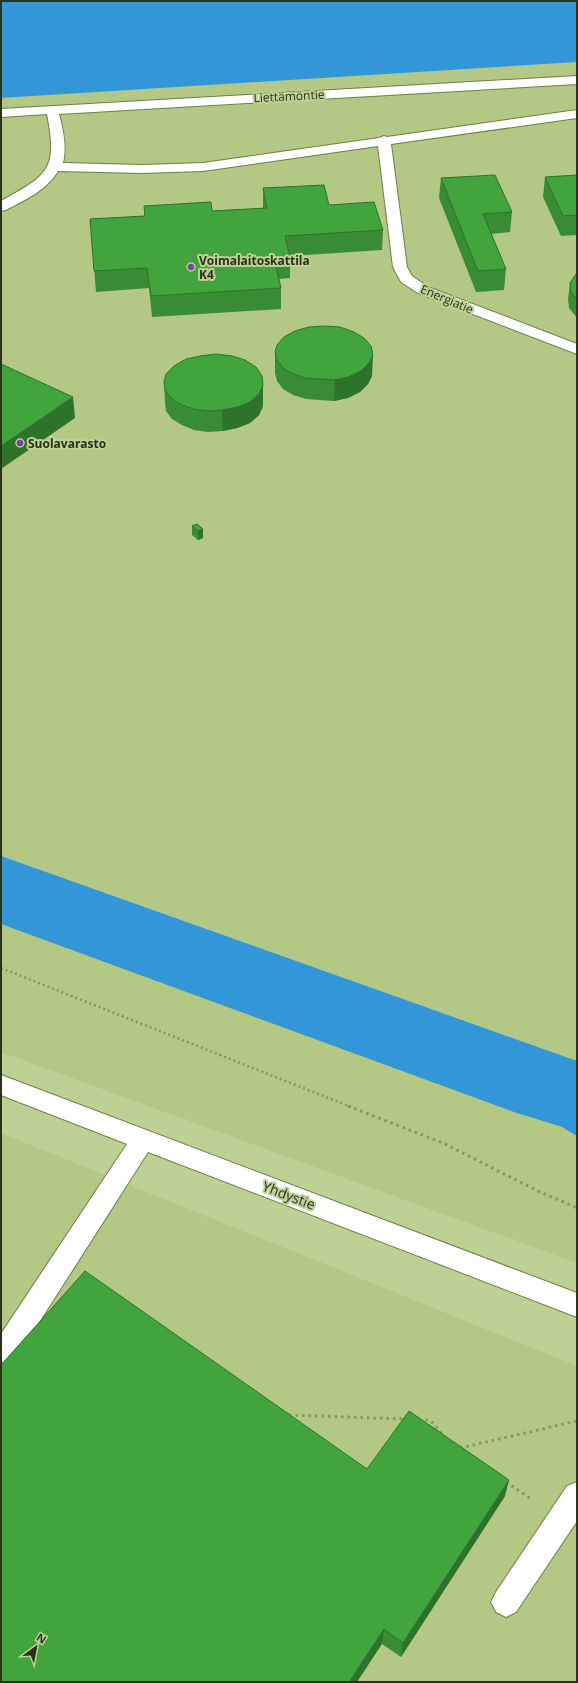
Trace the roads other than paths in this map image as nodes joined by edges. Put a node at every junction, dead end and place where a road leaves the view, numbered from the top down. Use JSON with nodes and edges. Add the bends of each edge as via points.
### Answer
{"nodes":[{"id":1,"x":577,"y":80,"type":"edge"},
{"id":2,"x":52,"y":110,"type":"junction"},
{"id":3,"x":1,"y":113,"type":"edge"},
{"id":4,"x":577,"y":114,"type":"edge"},
{"id":5,"x":384,"y":140,"type":"junction"},
{"id":6,"x":54,"y":167,"type":"junction"},
{"id":7,"x":1,"y":207,"type":"edge"},
{"id":8,"x":577,"y":349,"type":"edge"},
{"id":9,"x":1,"y":1085,"type":"edge"},
{"id":10,"x":143,"y":1139,"type":"junction"},
{"id":11,"x":577,"y":1305,"type":"edge"},
{"id":12,"x":1,"y":1351,"type":"edge"},
{"id":13,"x":577,"y":1496,"type":"edge"},
{"id":14,"x":506,"y":1602,"type":"dead end"}],
"edges":[{"from":1,"to":2,"type":"lane","name":"Liettämöntie"},
{"from":2,"to":3,"type":"lane","name":"Liettämöntie"},
{"from":2,"to":6,"type":"lane","via":[[58,157]]},
{"from":4,"to":5,"type":"lane"},
{"from":5,"to":6,"type":"lane","via":[[203,167]]},
{"from":5,"to":8,"type":"lane","name":"Energiatie","via":[[400,267],[406,279],[423,290]]},
{"from":6,"to":7,"type":"lane","via":[[35,187]]},
{"from":9,"to":10,"type":"lane","name":"Yhdystie"},
{"from":10,"to":11,"type":"lane","name":"Yhdystie"},
{"from":10,"to":12,"type":"lane","via":[[13,1340]]},
{"from":13,"to":14,"type":"lane"}]}
